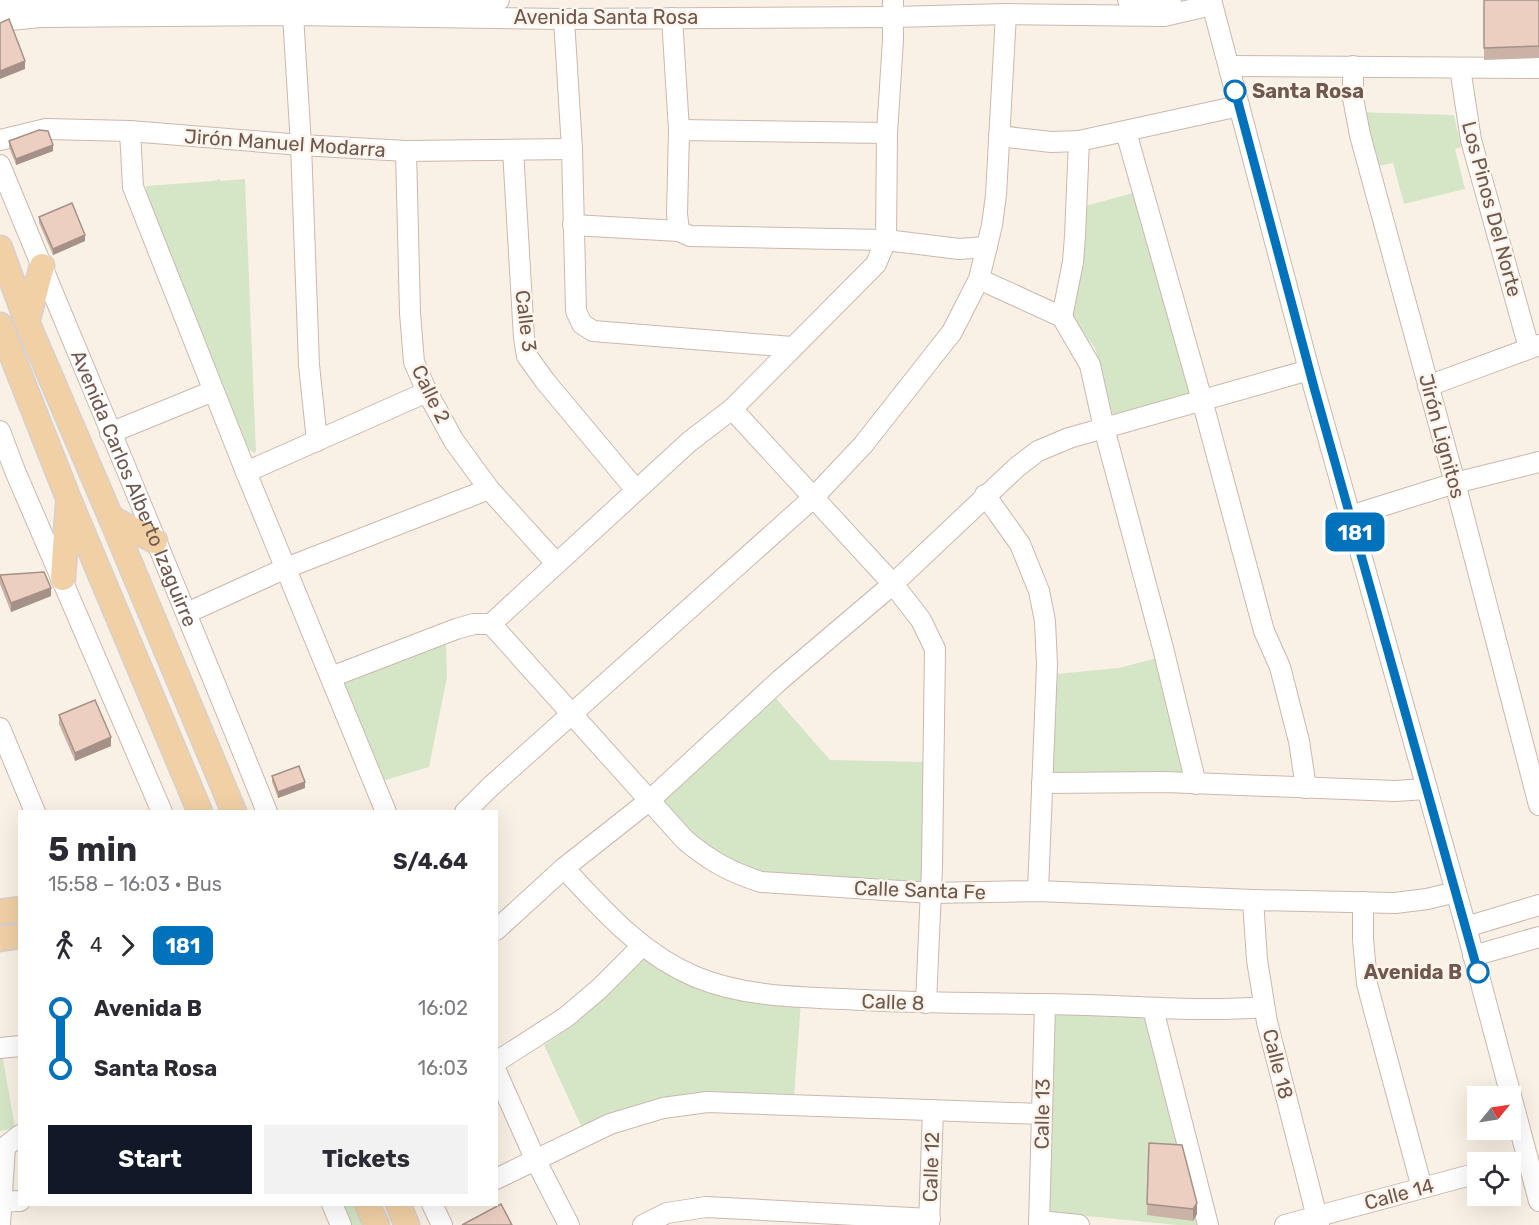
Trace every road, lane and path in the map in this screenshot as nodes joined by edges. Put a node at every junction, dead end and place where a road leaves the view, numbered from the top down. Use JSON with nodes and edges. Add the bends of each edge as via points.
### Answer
{"nodes":[{"id":1,"x":499,"y":0,"type":"edge"},
{"id":2,"x":1128,"y":0,"type":"edge"},
{"id":3,"x":1171,"y":0,"type":"edge"},
{"id":4,"x":1211,"y":3,"type":"edge"},
{"id":5,"x":40,"y":6,"type":"edge"},
{"id":6,"x":478,"y":6,"type":"edge"},
{"id":7,"x":0,"y":7,"type":"edge"},
{"id":8,"x":893,"y":8,"type":"edge"},
{"id":9,"x":992,"y":10,"type":"edge"},
{"id":10,"x":293,"y":15,"type":"junction"},
{"id":11,"x":672,"y":18,"type":"junction"},
{"id":12,"x":564,"y":19,"type":"junction"},
{"id":13,"x":0,"y":21,"type":"edge"},
{"id":14,"x":1229,"y":66,"type":"junction"},
{"id":15,"x":1353,"y":66,"type":"junction"},
{"id":16,"x":1460,"y":68,"type":"junction"},
{"id":17,"x":1539,"y":68,"type":"edge"},
{"id":18,"x":1239,"y":106,"type":"junction"},
{"id":19,"x":679,"y":130,"type":"junction"},
{"id":20,"x":130,"y":131,"type":"junction"},
{"id":21,"x":1126,"y":132,"type":"junction"},
{"id":22,"x":887,"y":133,"type":"junction"},
{"id":23,"x":999,"y":136,"type":"junction"},
{"id":24,"x":0,"y":140,"type":"edge"},
{"id":25,"x":1079,"y":141,"type":"junction"},
{"id":26,"x":301,"y":145,"type":"junction"},
{"id":27,"x":513,"y":150,"type":"junction"},
{"id":28,"x":572,"y":150,"type":"junction"},
{"id":29,"x":406,"y":151,"type":"junction"},
{"id":30,"x":0,"y":165,"type":"edge"},
{"id":31,"x":573,"y":225,"type":"junction"},
{"id":32,"x":679,"y":231,"type":"junction"},
{"id":33,"x":886,"y":240,"type":"junction"},
{"id":34,"x":987,"y":247,"type":"junction"},
{"id":35,"x":3,"y":261,"type":"edge"},
{"id":36,"x":42,"y":266,"type":"junction"},
{"id":37,"x":979,"y":279,"type":"junction"},
{"id":38,"x":1062,"y":317,"type":"junction"},
{"id":39,"x":27,"y":322,"type":"junction"},
{"id":40,"x":0,"y":325,"type":"edge"},
{"id":41,"x":1534,"y":346,"type":"edge"},
{"id":42,"x":792,"y":347,"type":"junction"},
{"id":43,"x":1310,"y":370,"type":"junction"},
{"id":44,"x":1428,"y":386,"type":"junction"},
{"id":45,"x":213,"y":391,"type":"junction"},
{"id":46,"x":427,"y":392,"type":"junction"},
{"id":47,"x":1202,"y":400,"type":"junction"},
{"id":48,"x":732,"y":409,"type":"junction"},
{"id":49,"x":1104,"y":428,"type":"junction"},
{"id":50,"x":0,"y":431,"type":"edge"},
{"id":51,"x":110,"y":433,"type":"junction"},
{"id":52,"x":317,"y":441,"type":"junction"},
{"id":53,"x":1539,"y":462,"type":"edge"},
{"id":54,"x":7,"y":472,"type":"edge"},
{"id":55,"x":246,"y":472,"type":"junction"},
{"id":56,"x":1455,"y":483,"type":"junction"},
{"id":57,"x":489,"y":489,"type":"junction"},
{"id":58,"x":636,"y":490,"type":"junction"},
{"id":59,"x":985,"y":495,"type":"junction"},
{"id":60,"x":813,"y":498,"type":"junction"},
{"id":61,"x":69,"y":500,"type":"junction"},
{"id":62,"x":1350,"y":516,"type":"junction"},
{"id":63,"x":111,"y":518,"type":"junction"},
{"id":64,"x":155,"y":541,"type":"junction"},
{"id":65,"x":556,"y":563,"type":"junction"},
{"id":66,"x":286,"y":568,"type":"junction"},
{"id":67,"x":52,"y":578,"type":"junction"},
{"id":68,"x":893,"y":584,"type":"junction"},
{"id":69,"x":187,"y":613,"type":"junction"},
{"id":70,"x":490,"y":624,"type":"junction"},
{"id":71,"x":331,"y":677,"type":"junction"},
{"id":72,"x":572,"y":714,"type":"junction"},
{"id":73,"x":0,"y":728,"type":"edge"},
{"id":74,"x":1042,"y":783,"type":"junction"},
{"id":75,"x":1196,"y":784,"type":"junction"},
{"id":76,"x":1306,"y":788,"type":"junction"},
{"id":77,"x":1427,"y":789,"type":"junction"},
{"id":78,"x":1538,"y":797,"type":"edge"},
{"id":79,"x":650,"y":800,"type":"junction"},
{"id":80,"x":34,"y":810,"type":"edge"},
{"id":81,"x":161,"y":810,"type":"edge"},
{"id":82,"x":199,"y":810,"type":"edge"},
{"id":83,"x":233,"y":810,"type":"edge"},
{"id":84,"x":266,"y":810,"type":"edge"},
{"id":85,"x":385,"y":810,"type":"edge"},
{"id":86,"x":467,"y":810,"type":"edge"},
{"id":87,"x":564,"y":868,"type":"junction"},
{"id":88,"x":1038,"y":891,"type":"junction"},
{"id":89,"x":1456,"y":892,"type":"junction"},
{"id":90,"x":931,"y":893,"type":"junction"},
{"id":91,"x":1253,"y":900,"type":"junction"},
{"id":92,"x":1363,"y":902,"type":"junction"},
{"id":93,"x":1539,"y":906,"type":"edge"},
{"id":94,"x":18,"y":909,"type":"edge"},
{"id":95,"x":0,"y":912,"type":"edge"},
{"id":96,"x":1466,"y":927,"type":"junction"},
{"id":97,"x":498,"y":928,"type":"edge"},
{"id":98,"x":18,"y":936,"type":"edge"},
{"id":99,"x":1539,"y":937,"type":"edge"},
{"id":100,"x":0,"y":939,"type":"edge"},
{"id":101,"x":642,"y":946,"type":"junction"},
{"id":102,"x":1473,"y":956,"type":"junction"},
{"id":103,"x":926,"y":1004,"type":"junction"},
{"id":104,"x":1045,"y":1004,"type":"junction"},
{"id":105,"x":1264,"y":1006,"type":"junction"},
{"id":106,"x":1153,"y":1009,"type":"junction"},
{"id":107,"x":18,"y":1046,"type":"edge"},
{"id":108,"x":0,"y":1048,"type":"edge"},
{"id":109,"x":498,"y":1061,"type":"edge"},
{"id":110,"x":498,"y":1076,"type":"edge"},
{"id":111,"x":933,"y":1110,"type":"junction"},
{"id":112,"x":1041,"y":1114,"type":"junction"},
{"id":113,"x":18,"y":1137,"type":"edge"},
{"id":114,"x":1517,"y":1152,"type":"edge"},
{"id":115,"x":536,"y":1161,"type":"junction"},
{"id":116,"x":1521,"y":1166,"type":"edge"},
{"id":117,"x":1467,"y":1176,"type":"edge"},
{"id":118,"x":498,"y":1178,"type":"edge"},
{"id":119,"x":1422,"y":1188,"type":"junction"},
{"id":120,"x":18,"y":1201,"type":"edge"},
{"id":121,"x":1539,"y":1201,"type":"edge"},
{"id":122,"x":0,"y":1202,"type":"edge"},
{"id":123,"x":333,"y":1206,"type":"edge"},
{"id":124,"x":368,"y":1206,"type":"edge"},
{"id":125,"x":399,"y":1206,"type":"edge"},
{"id":126,"x":435,"y":1206,"type":"edge"},
{"id":127,"x":1318,"y":1221,"type":"edge"},
{"id":128,"x":930,"y":1222,"type":"edge"},
{"id":129,"x":1039,"y":1223,"type":"edge"},
{"id":130,"x":0,"y":1225,"type":"edge"},
{"id":131,"x":342,"y":1225,"type":"edge"},
{"id":132,"x":377,"y":1225,"type":"edge"},
{"id":133,"x":407,"y":1225,"type":"edge"},
{"id":134,"x":441,"y":1225,"type":"edge"},
{"id":135,"x":568,"y":1225,"type":"edge"},
{"id":136,"x":643,"y":1225,"type":"edge"},
{"id":137,"x":1079,"y":1225,"type":"edge"},
{"id":138,"x":1208,"y":1225,"type":"edge"},
{"id":139,"x":1285,"y":1225,"type":"edge"}],
"edges":[{"from":1,"to":6,"type":"street","name":"Avenida Santa Rosa"},
{"from":2,"to":3,"type":"street"},
{"from":4,"to":9,"type":"street","name":"Avenida Santa Rosa","via":[[1164,16]]},
{"from":4,"to":14,"type":"street"},
{"from":5,"to":6,"type":"street","name":"Avenida Santa Rosa"},
{"from":5,"to":7,"type":"street","name":"Avenida Santa Rosa"},
{"from":5,"to":10,"type":"street","name":"Avenida Santa Rosa"},
{"from":5,"to":13,"type":"street","name":"Avenida Santa Rosa"},
{"from":6,"to":10,"type":"street","name":"Avenida Santa Rosa"},
{"from":6,"to":12,"type":"street","name":"Avenida Santa Rosa"},
{"from":8,"to":9,"type":"street","name":"Avenida Santa Rosa"},
{"from":8,"to":11,"type":"street","name":"Avenida Santa Rosa"},
{"from":8,"to":22,"type":"street"},
{"from":9,"to":23,"type":"street"},
{"from":10,"to":26,"type":"street"},
{"from":11,"to":12,"type":"street","name":"Avenida Santa Rosa"},
{"from":11,"to":19,"type":"street"},
{"from":12,"to":28,"type":"street"},
{"from":14,"to":15,"type":"street"},
{"from":14,"to":18,"type":"street"},
{"from":15,"to":16,"type":"street"},
{"from":15,"to":44,"type":"street","name":"Jirón Lignitos","via":[[1353,98],[1360,135]]},
{"from":16,"to":17,"type":"street"},
{"from":16,"to":41,"type":"street","name":"Los Pinos Del Norte","via":[[1471,140]]},
{"from":18,"to":21,"type":"street"},
{"from":18,"to":43,"type":"street"},
{"from":19,"to":22,"type":"street"},
{"from":19,"to":32,"type":"street"},
{"from":20,"to":24,"type":"street","name":"Jirón Manuel Modarra","via":[[46,129]]},
{"from":20,"to":26,"type":"street","name":"Jirón Manuel Modarra"},
{"from":20,"to":45,"type":"street","via":[[133,187]]},
{"from":21,"to":25,"type":"street"},
{"from":21,"to":47,"type":"street"},
{"from":22,"to":33,"type":"street"},
{"from":23,"to":25,"type":"street"},
{"from":23,"to":34,"type":"street","via":[[996,195]]},
{"from":25,"to":38,"type":"street","via":[[1076,236]]},
{"from":26,"to":29,"type":"street","name":"Jirón Manuel Modarra"},
{"from":26,"to":52,"type":"street","via":[[309,365]]},
{"from":27,"to":28,"type":"street","name":"Jirón Manuel Modarra"},
{"from":27,"to":29,"type":"street","name":"Jirón Manuel Modarra"},
{"from":27,"to":58,"type":"street","name":"Calle 3","via":[[527,356]]},
{"from":28,"to":31,"type":"street"},
{"from":29,"to":46,"type":"street","name":"Calle 2","via":[[414,362]]},
{"from":30,"to":36,"type":"street","name":"Avenida Carlos Alberto Izaguirre"},
{"from":31,"to":32,"type":"street"},
{"from":31,"to":42,"type":"street","via":[[576,311],[582,324],[593,331]]},
{"from":32,"to":33,"type":"street","via":[[690,236]]},
{"from":33,"to":34,"type":"street","via":[[959,249]]},
{"from":33,"to":42,"type":"street","via":[[876,264]]},
{"from":34,"to":37,"type":"street"},
{"from":35,"to":39,"type":"main road","name":"Avenida Carlos Alberto Izaguirre"},
{"from":36,"to":39,"type":"main road"},
{"from":36,"to":51,"type":"street","name":"Avenida Carlos Alberto Izaguirre"},
{"from":37,"to":38,"type":"street"},
{"from":37,"to":60,"type":"street","via":[[952,332],[863,445]]},
{"from":38,"to":49,"type":"street","via":[[1090,365]]},
{"from":39,"to":63,"type":"main road","name":"Avenida Carlos Alberto Izaguirre"},
{"from":40,"to":61,"type":"main road"},
{"from":41,"to":44,"type":"street"},
{"from":42,"to":48,"type":"street"},
{"from":43,"to":47,"type":"street"},
{"from":43,"to":62,"type":"street"},
{"from":44,"to":56,"type":"street","name":"Jirón Lignitos"},
{"from":45,"to":51,"type":"street"},
{"from":45,"to":55,"type":"street"},
{"from":46,"to":52,"type":"street"},
{"from":46,"to":57,"type":"street","name":"Calle 2","via":[[454,441]]},
{"from":47,"to":49,"type":"street"},
{"from":47,"to":76,"type":"street","via":[[1264,631],[1280,667],[1299,741]]},
{"from":48,"to":58,"type":"street"},
{"from":48,"to":60,"type":"street"},
{"from":49,"to":59,"type":"street","via":[[1038,451]]},
{"from":49,"to":75,"type":"street"},
{"from":50,"to":54,"type":"street"},
{"from":51,"to":64,"type":"street","name":"Avenida Carlos Alberto Izaguirre"},
{"from":52,"to":55,"type":"street"},
{"from":53,"to":56,"type":"street"},
{"from":54,"to":67,"type":"street"},
{"from":55,"to":66,"type":"street"},
{"from":56,"to":62,"type":"street"},
{"from":56,"to":78,"type":"street","name":"Jirón Lignitos"},
{"from":57,"to":65,"type":"street","name":"Calle 2"},
{"from":57,"to":66,"type":"street"},
{"from":58,"to":65,"type":"street"},
{"from":59,"to":68,"type":"street"},
{"from":59,"to":74,"type":"street","via":[[1020,544],[1039,591],[1045,621]]},
{"from":60,"to":68,"type":"street"},
{"from":60,"to":72,"type":"street"},
{"from":61,"to":67,"type":"main road"},
{"from":61,"to":82,"type":"main road"},
{"from":62,"to":77,"type":"street"},
{"from":63,"to":64,"type":"main road"},
{"from":63,"to":83,"type":"main road","name":"Avenida Carlos Alberto Izaguirre"},
{"from":64,"to":69,"type":"street","name":"Avenida Carlos Alberto Izaguirre"},
{"from":65,"to":70,"type":"street"},
{"from":66,"to":69,"type":"street"},
{"from":66,"to":71,"type":"street"},
{"from":67,"to":81,"type":"street"},
{"from":68,"to":79,"type":"street","via":[[780,680]]},
{"from":68,"to":90,"type":"street","via":[[921,620],[935,649]]},
{"from":69,"to":84,"type":"street","name":"Avenida Carlos Alberto Izaguirre"},
{"from":70,"to":71,"type":"street","via":[[456,629]]},
{"from":70,"to":72,"type":"street","name":"Calle Santa Fe"},
{"from":71,"to":85,"type":"street"},
{"from":72,"to":79,"type":"street","name":"Calle Santa Fe"},
{"from":72,"to":86,"type":"street"},
{"from":73,"to":80,"type":"street"},
{"from":74,"to":75,"type":"street"},
{"from":74,"to":88,"type":"street"},
{"from":75,"to":76,"type":"street"},
{"from":76,"to":77,"type":"street"},
{"from":77,"to":89,"type":"street"},
{"from":79,"to":87,"type":"street"},
{"from":79,"to":90,"type":"street","name":"Calle Santa Fe","via":[[698,851],[717,865],[761,882]]},
{"from":87,"to":97,"type":"street"},
{"from":87,"to":101,"type":"street","name":"Calle 8"},
{"from":88,"to":90,"type":"street","name":"Calle Santa Fe"},
{"from":88,"to":91,"type":"street","name":"Calle Santa Fe"},
{"from":89,"to":92,"type":"street","name":"Calle Santa Fe","via":[[1395,903]]},
{"from":89,"to":96,"type":"street"},
{"from":90,"to":103,"type":"street"},
{"from":91,"to":92,"type":"street","name":"Calle Santa Fe"},
{"from":91,"to":105,"type":"street","name":"Calle 18"},
{"from":92,"to":119,"type":"street","via":[[1367,984]]},
{"from":93,"to":96,"type":"street"},
{"from":94,"to":95,"type":"main road"},
{"from":96,"to":102,"type":"street"},
{"from":98,"to":100,"type":"main road"},
{"from":99,"to":102,"type":"street"},
{"from":101,"to":103,"type":"street","name":"Calle 8","via":[[665,962],[724,987],[794,997]]},
{"from":101,"to":109,"type":"street","via":[[566,1017]]},
{"from":102,"to":114,"type":"street"},
{"from":103,"to":104,"type":"street","name":"Calle 8"},
{"from":104,"to":106,"type":"street","name":"Calle 8"},
{"from":104,"to":112,"type":"street","name":"Calle 13"},
{"from":105,"to":106,"type":"street","name":"Calle 8"},
{"from":105,"to":127,"type":"street","name":"Calle 18"},
{"from":106,"to":138,"type":"street"},
{"from":107,"to":108,"type":"street"},
{"from":110,"to":115,"type":"street"},
{"from":111,"to":112,"type":"street"},
{"from":111,"to":115,"type":"street","via":[[707,1102],[663,1108],[610,1124]]},
{"from":111,"to":128,"type":"street","name":"Calle 12"},
{"from":112,"to":129,"type":"street","name":"Calle 13"},
{"from":113,"to":122,"type":"street","via":[[5,1147]]},
{"from":115,"to":118,"type":"street"},
{"from":115,"to":135,"type":"street"},
{"from":116,"to":121,"type":"street"},
{"from":117,"to":119,"type":"street","name":"Calle 14"},
{"from":119,"to":127,"type":"street","name":"Calle 14"},
{"from":120,"to":122,"type":"street"},
{"from":122,"to":130,"type":"street"},
{"from":123,"to":131,"type":"street"},
{"from":124,"to":132,"type":"main road"},
{"from":125,"to":133,"type":"main road"},
{"from":126,"to":134,"type":"street"},
{"from":127,"to":139,"type":"street","name":"Calle 14"},
{"from":128,"to":136,"type":"street","via":[[706,1207],[667,1213]]},
{"from":129,"to":137,"type":"street"}]}
